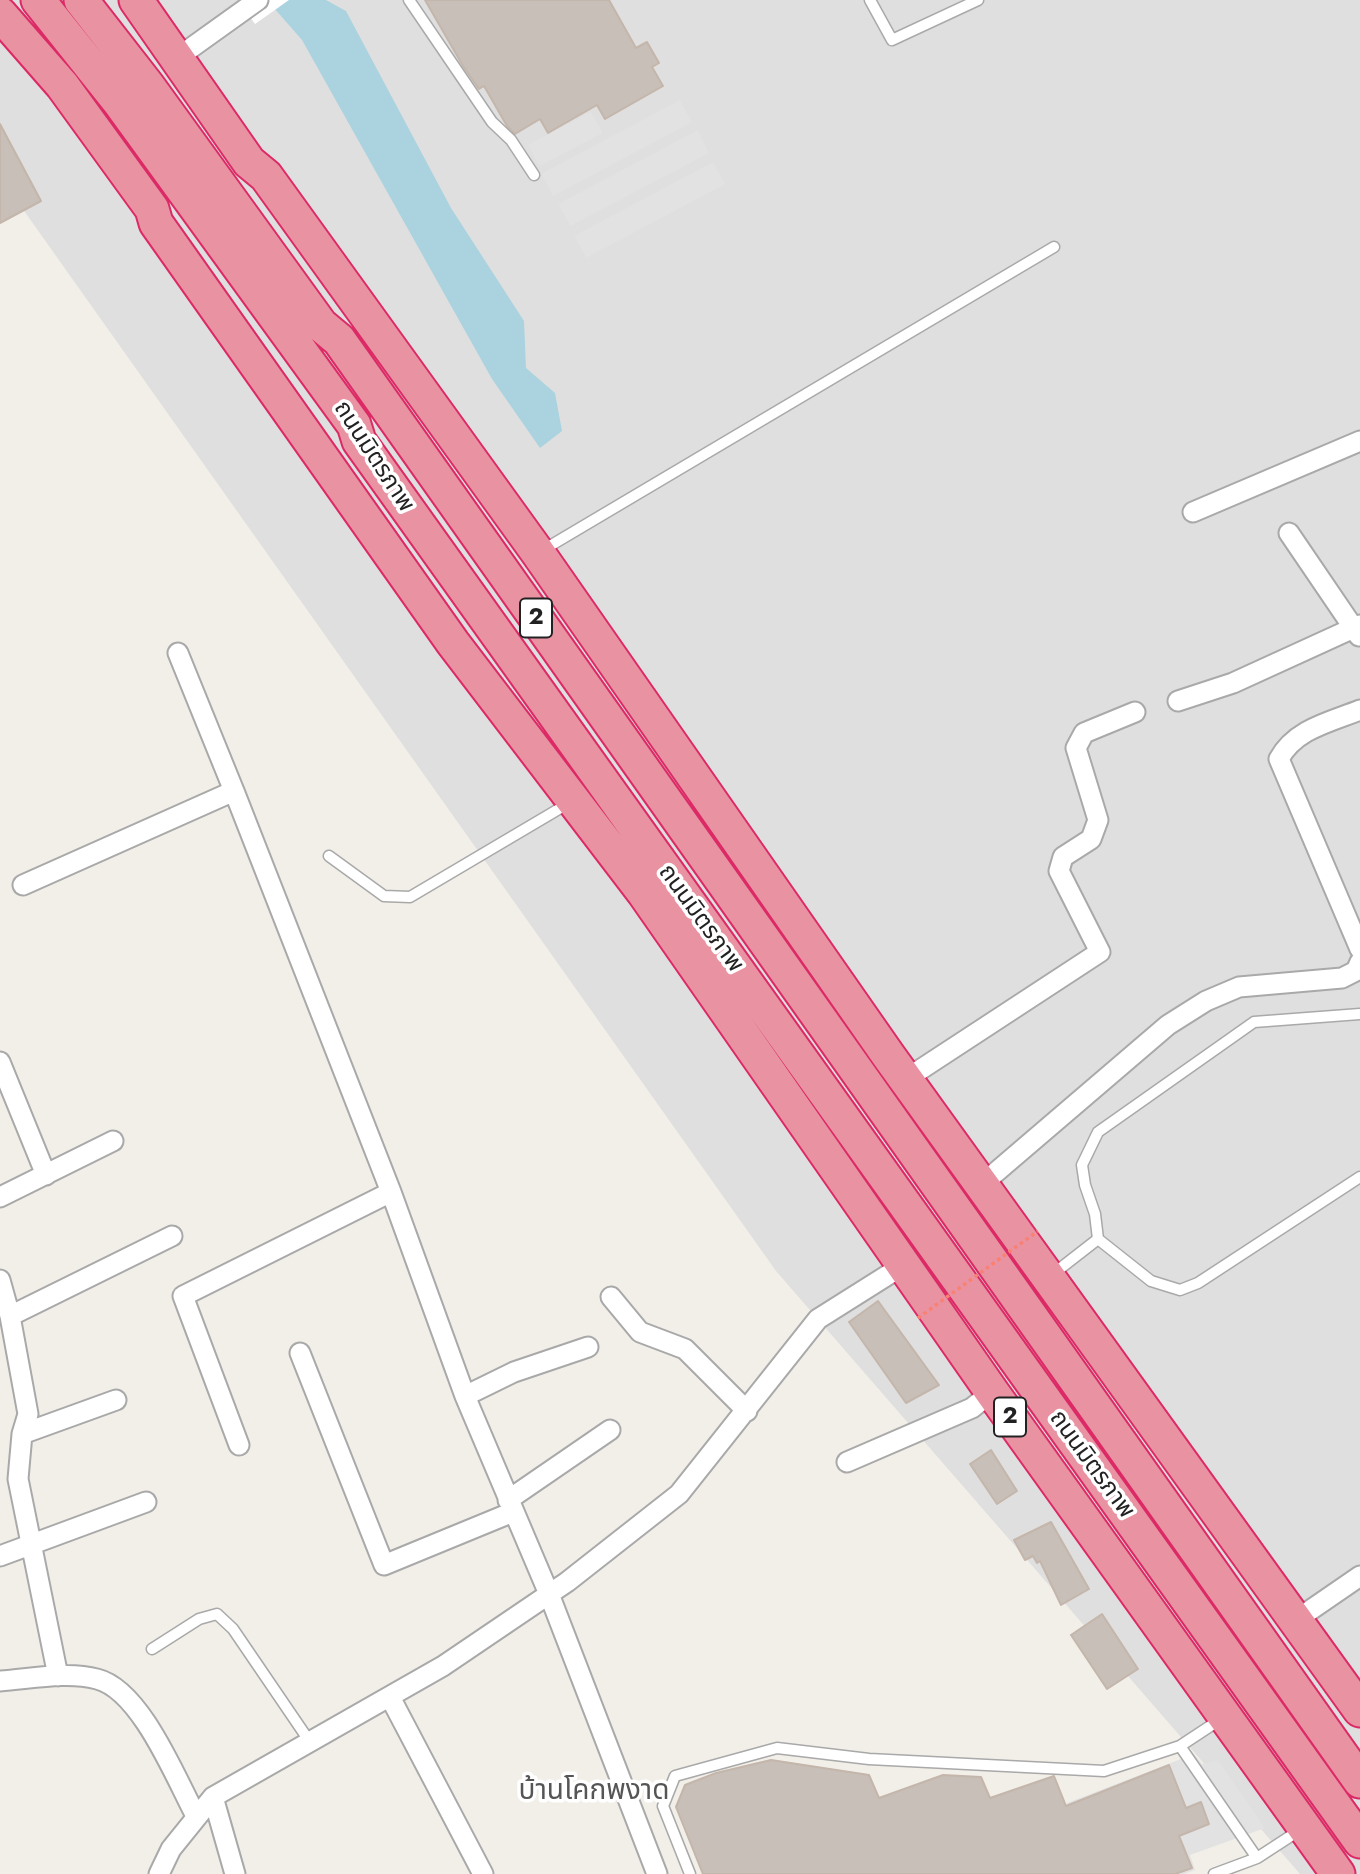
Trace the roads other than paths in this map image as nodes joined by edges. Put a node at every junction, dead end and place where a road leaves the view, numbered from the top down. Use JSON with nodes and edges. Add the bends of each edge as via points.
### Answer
{"nodes":[{"id":1,"x":38,"y":0,"type":"edge"},
{"id":2,"x":81,"y":0,"type":"edge"},
{"id":3,"x":136,"y":0,"type":"edge"},
{"id":4,"x":409,"y":0,"type":"edge"},
{"id":5,"x":870,"y":0,"type":"edge"},
{"id":6,"x":978,"y":0,"type":"edge"},
{"id":7,"x":257,"y":1,"type":"edge"},
{"id":8,"x":0,"y":14,"type":"edge"},
{"id":9,"x":177,"y":58,"type":"junction"},
{"id":10,"x":249,"y":162,"type":"junction"},
{"id":11,"x":534,"y":175,"type":"dead end"},
{"id":12,"x":152,"y":209,"type":"junction"},
{"id":13,"x":1054,"y":247,"type":"dead end"},
{"id":14,"x":339,"y":340,"type":"junction"},
{"id":15,"x":359,"y":441,"type":"junction"},
{"id":16,"x":1360,"y":442,"type":"edge"},
{"id":17,"x":1193,"y":513,"type":"dead end"},
{"id":18,"x":1289,"y":533,"type":"dead end"},
{"id":19,"x":538,"y":553,"type":"junction"},
{"id":20,"x":1357,"y":630,"type":"edge"},
{"id":21,"x":178,"y":653,"type":"dead end"},
{"id":22,"x":1178,"y":701,"type":"dead end"},
{"id":23,"x":1360,"y":710,"type":"edge"},
{"id":24,"x":1136,"y":712,"type":"dead end"},
{"id":25,"x":234,"y":791,"type":"junction"},
{"id":26,"x":576,"y":800,"type":"junction"},
{"id":27,"x":329,"y":856,"type":"dead end"},
{"id":28,"x":23,"y":885,"type":"dead end"},
{"id":29,"x":757,"y":928,"type":"junction"},
{"id":30,"x":1360,"y":949,"type":"edge"},
{"id":31,"x":722,"y":951,"type":"junction"},
{"id":32,"x":1360,"y":962,"type":"edge"},
{"id":33,"x":1360,"y":1014,"type":"edge"},
{"id":34,"x":872,"y":1031,"type":"junction"},
{"id":35,"x":0,"y":1062,"type":"edge"},
{"id":36,"x":906,"y":1079,"type":"junction"},
{"id":37,"x":789,"y":1101,"type":"junction"},
{"id":38,"x":113,"y":1141,"type":"dead end"},
{"id":39,"x":46,"y":1174,"type":"junction"},
{"id":40,"x":1360,"y":1177,"type":"edge"},
{"id":41,"x":981,"y":1185,"type":"junction"},
{"id":42,"x":390,"y":1192,"type":"junction"},
{"id":43,"x":0,"y":1197,"type":"edge"},
{"id":44,"x":172,"y":1236,"type":"dead end"},
{"id":45,"x":1098,"y":1239,"type":"junction"},
{"id":46,"x":891,"y":1273,"type":"dead end"},
{"id":47,"x":1050,"y":1276,"type":"junction"},
{"id":48,"x":0,"y":1280,"type":"edge"},
{"id":49,"x":611,"y":1297,"type":"dead end"},
{"id":50,"x":10,"y":1316,"type":"junction"},
{"id":51,"x":588,"y":1347,"type":"dead end"},
{"id":52,"x":300,"y":1353,"type":"dead end"},
{"id":53,"x":992,"y":1392,"type":"junction"},
{"id":54,"x":465,"y":1396,"type":"junction"},
{"id":55,"x":116,"y":1400,"type":"dead end"},
{"id":56,"x":747,"y":1411,"type":"junction"},
{"id":57,"x":610,"y":1430,"type":"dead end"},
{"id":58,"x":22,"y":1434,"type":"junction"},
{"id":59,"x":239,"y":1445,"type":"dead end"},
{"id":60,"x":848,"y":1462,"type":"dead end"},
{"id":61,"x":146,"y":1502,"type":"dead end"},
{"id":62,"x":511,"y":1506,"type":"junction"},
{"id":63,"x":31,"y":1547,"type":"junction"},
{"id":64,"x":0,"y":1556,"type":"edge"},
{"id":65,"x":1360,"y":1576,"type":"edge"},
{"id":66,"x":549,"y":1594,"type":"junction"},
{"id":67,"x":1296,"y":1620,"type":"junction"},
{"id":68,"x":152,"y":1649,"type":"dead end"},
{"id":69,"x":58,"y":1676,"type":"junction"},
{"id":70,"x":0,"y":1681,"type":"edge"},
{"id":71,"x":390,"y":1697,"type":"junction"},
{"id":72,"x":1360,"y":1710,"type":"edge"},
{"id":73,"x":1224,"y":1717,"type":"junction"},
{"id":74,"x":310,"y":1742,"type":"junction"},
{"id":75,"x":1180,"y":1746,"type":"junction"},
{"id":76,"x":1360,"y":1781,"type":"edge"},
{"id":77,"x":213,"y":1797,"type":"junction"},
{"id":78,"x":196,"y":1816,"type":"junction"},
{"id":79,"x":1305,"y":1827,"type":"junction"},
{"id":80,"x":1360,"y":1841,"type":"edge"},
{"id":81,"x":1257,"y":1858,"type":"junction"},
{"id":82,"x":159,"y":1874,"type":"edge"},
{"id":83,"x":235,"y":1874,"type":"edge"},
{"id":84,"x":483,"y":1874,"type":"edge"},
{"id":85,"x":657,"y":1874,"type":"edge"},
{"id":86,"x":690,"y":1874,"type":"edge"},
{"id":87,"x":1214,"y":1874,"type":"edge"},
{"id":88,"x":1338,"y":1874,"type":"edge"}],
"edges":[{"from":1,"to":15,"type":"highway","name":"ถนนมิตรภาพ","number":"2","via":[[128,114],[354,425]]},
{"from":2,"to":14,"type":"highway","name":"ถนนมิตรภาพ","number":"2","via":[[321,325]]},
{"from":3,"to":9,"type":"highway"},
{"from":4,"to":11,"type":"lane"},
{"from":5,"to":6,"type":"lane","via":[[892,40]]},
{"from":7,"to":9,"type":"street"},
{"from":8,"to":12,"type":"highway","via":[[62,85]]},
{"from":9,"to":10,"type":"highway"},
{"from":10,"to":14,"type":"highway","via":[[254,183],[333,316]]},
{"from":10,"to":19,"type":"highway","via":[[266,176]]},
{"from":12,"to":15,"type":"highway","via":[[167,215],[340,433]]},
{"from":12,"to":26,"type":"highway","name":"ถนนมิตรภาพ","number":"2","via":[[156,223],[453,643]]},
{"from":13,"to":19,"type":"lane"},
{"from":14,"to":29,"type":"highway","name":"ถนนมิตรภาพ","number":"2"},
{"from":15,"to":31,"type":"highway","name":"ถนนมิตรภาพ","number":"2"},
{"from":16,"to":17,"type":"street"},
{"from":18,"to":20,"type":"street"},
{"from":19,"to":34,"type":"highway"},
{"from":20,"to":22,"type":"street","via":[[1233,683]]},
{"from":21,"to":25,"type":"street"},
{"from":23,"to":30,"type":"street","via":[[1302,733],[1286,745],[1279,759]]},
{"from":24,"to":36,"type":"street","via":[[1084,733],[1076,748],[1098,820],[1091,839],[1063,857],[1059,871],[1100,952]]},
{"from":25,"to":28,"type":"street"},
{"from":25,"to":42,"type":"street"},
{"from":26,"to":27,"type":"lane","via":[[410,897],[384,896]]},
{"from":26,"to":37,"type":"highway","name":"ถนนมิตรภาพ","number":"2"},
{"from":29,"to":34,"type":"highway"},
{"from":29,"to":76,"type":"highway","name":"ถนนมิตรภาพ","number":"2"},
{"from":31,"to":37,"type":"highway"},
{"from":31,"to":80,"type":"highway","name":"ถนนมิตรภาพ","number":"2"},
{"from":32,"to":41,"type":"street","via":[[1356,971],[1342,978],[1239,987],[1206,1001],[1168,1025]]},
{"from":33,"to":45,"type":"lane","via":[[1254,1022],[1098,1132],[1082,1165]]},
{"from":34,"to":36,"type":"highway"},
{"from":35,"to":39,"type":"street"},
{"from":36,"to":41,"type":"highway"},
{"from":37,"to":53,"type":"highway","name":"ถนนมิตรภาพ","number":"2"},
{"from":38,"to":39,"type":"street"},
{"from":39,"to":43,"type":"street"},
{"from":40,"to":45,"type":"lane","via":[[1198,1283],[1180,1290],[1151,1280]]},
{"from":41,"to":47,"type":"highway"},
{"from":42,"to":54,"type":"street"},
{"from":42,"to":59,"type":"street","via":[[183,1296]]},
{"from":44,"to":50,"type":"street"},
{"from":45,"to":47,"type":"lane"},
{"from":46,"to":56,"type":"street","via":[[818,1319]]},
{"from":47,"to":67,"type":"highway"},
{"from":48,"to":50,"type":"street"},
{"from":49,"to":56,"type":"street","via":[[640,1332],[685,1349]]},
{"from":50,"to":58,"type":"street","via":[[28,1414]]},
{"from":51,"to":54,"type":"street","via":[[514,1372]]},
{"from":52,"to":62,"type":"street","via":[[384,1565]]},
{"from":53,"to":60,"type":"street","via":[[972,1408]]},
{"from":53,"to":73,"type":"highway","name":"ถนนมิตรภาพ","number":"2"},
{"from":54,"to":62,"type":"street"},
{"from":55,"to":58,"type":"street"},
{"from":56,"to":66,"type":"street","via":[[679,1494]]},
{"from":57,"to":62,"type":"street"},
{"from":58,"to":63,"type":"street","via":[[18,1479]]},
{"from":61,"to":63,"type":"street"},
{"from":62,"to":66,"type":"street"},
{"from":63,"to":64,"type":"street"},
{"from":63,"to":69,"type":"street"},
{"from":65,"to":67,"type":"street"},
{"from":66,"to":71,"type":"street"},
{"from":66,"to":85,"type":"street"},
{"from":67,"to":72,"type":"highway"},
{"from":68,"to":74,"type":"lane","via":[[199,1619],[217,1614],[233,1629]]},
{"from":69,"to":70,"type":"street"},
{"from":69,"to":78,"type":"street","via":[[98,1679],[124,1694],[144,1720]]},
{"from":71,"to":74,"type":"street"},
{"from":71,"to":84,"type":"street"},
{"from":73,"to":75,"type":"lane"},
{"from":73,"to":79,"type":"highway","name":"ถนนมิตรภาพ","number":"2"},
{"from":74,"to":77,"type":"street"},
{"from":75,"to":81,"type":"lane"},
{"from":75,"to":86,"type":"lane","via":[[1104,1771],[869,1759],[777,1748],[675,1776],[663,1806]]},
{"from":77,"to":78,"type":"street"},
{"from":77,"to":83,"type":"street"},
{"from":78,"to":82,"type":"street"},
{"from":79,"to":81,"type":"lane"},
{"from":79,"to":88,"type":"highway","name":"ถนนมิตรภาพ","number":"2"},
{"from":81,"to":87,"type":"lane"}]}
